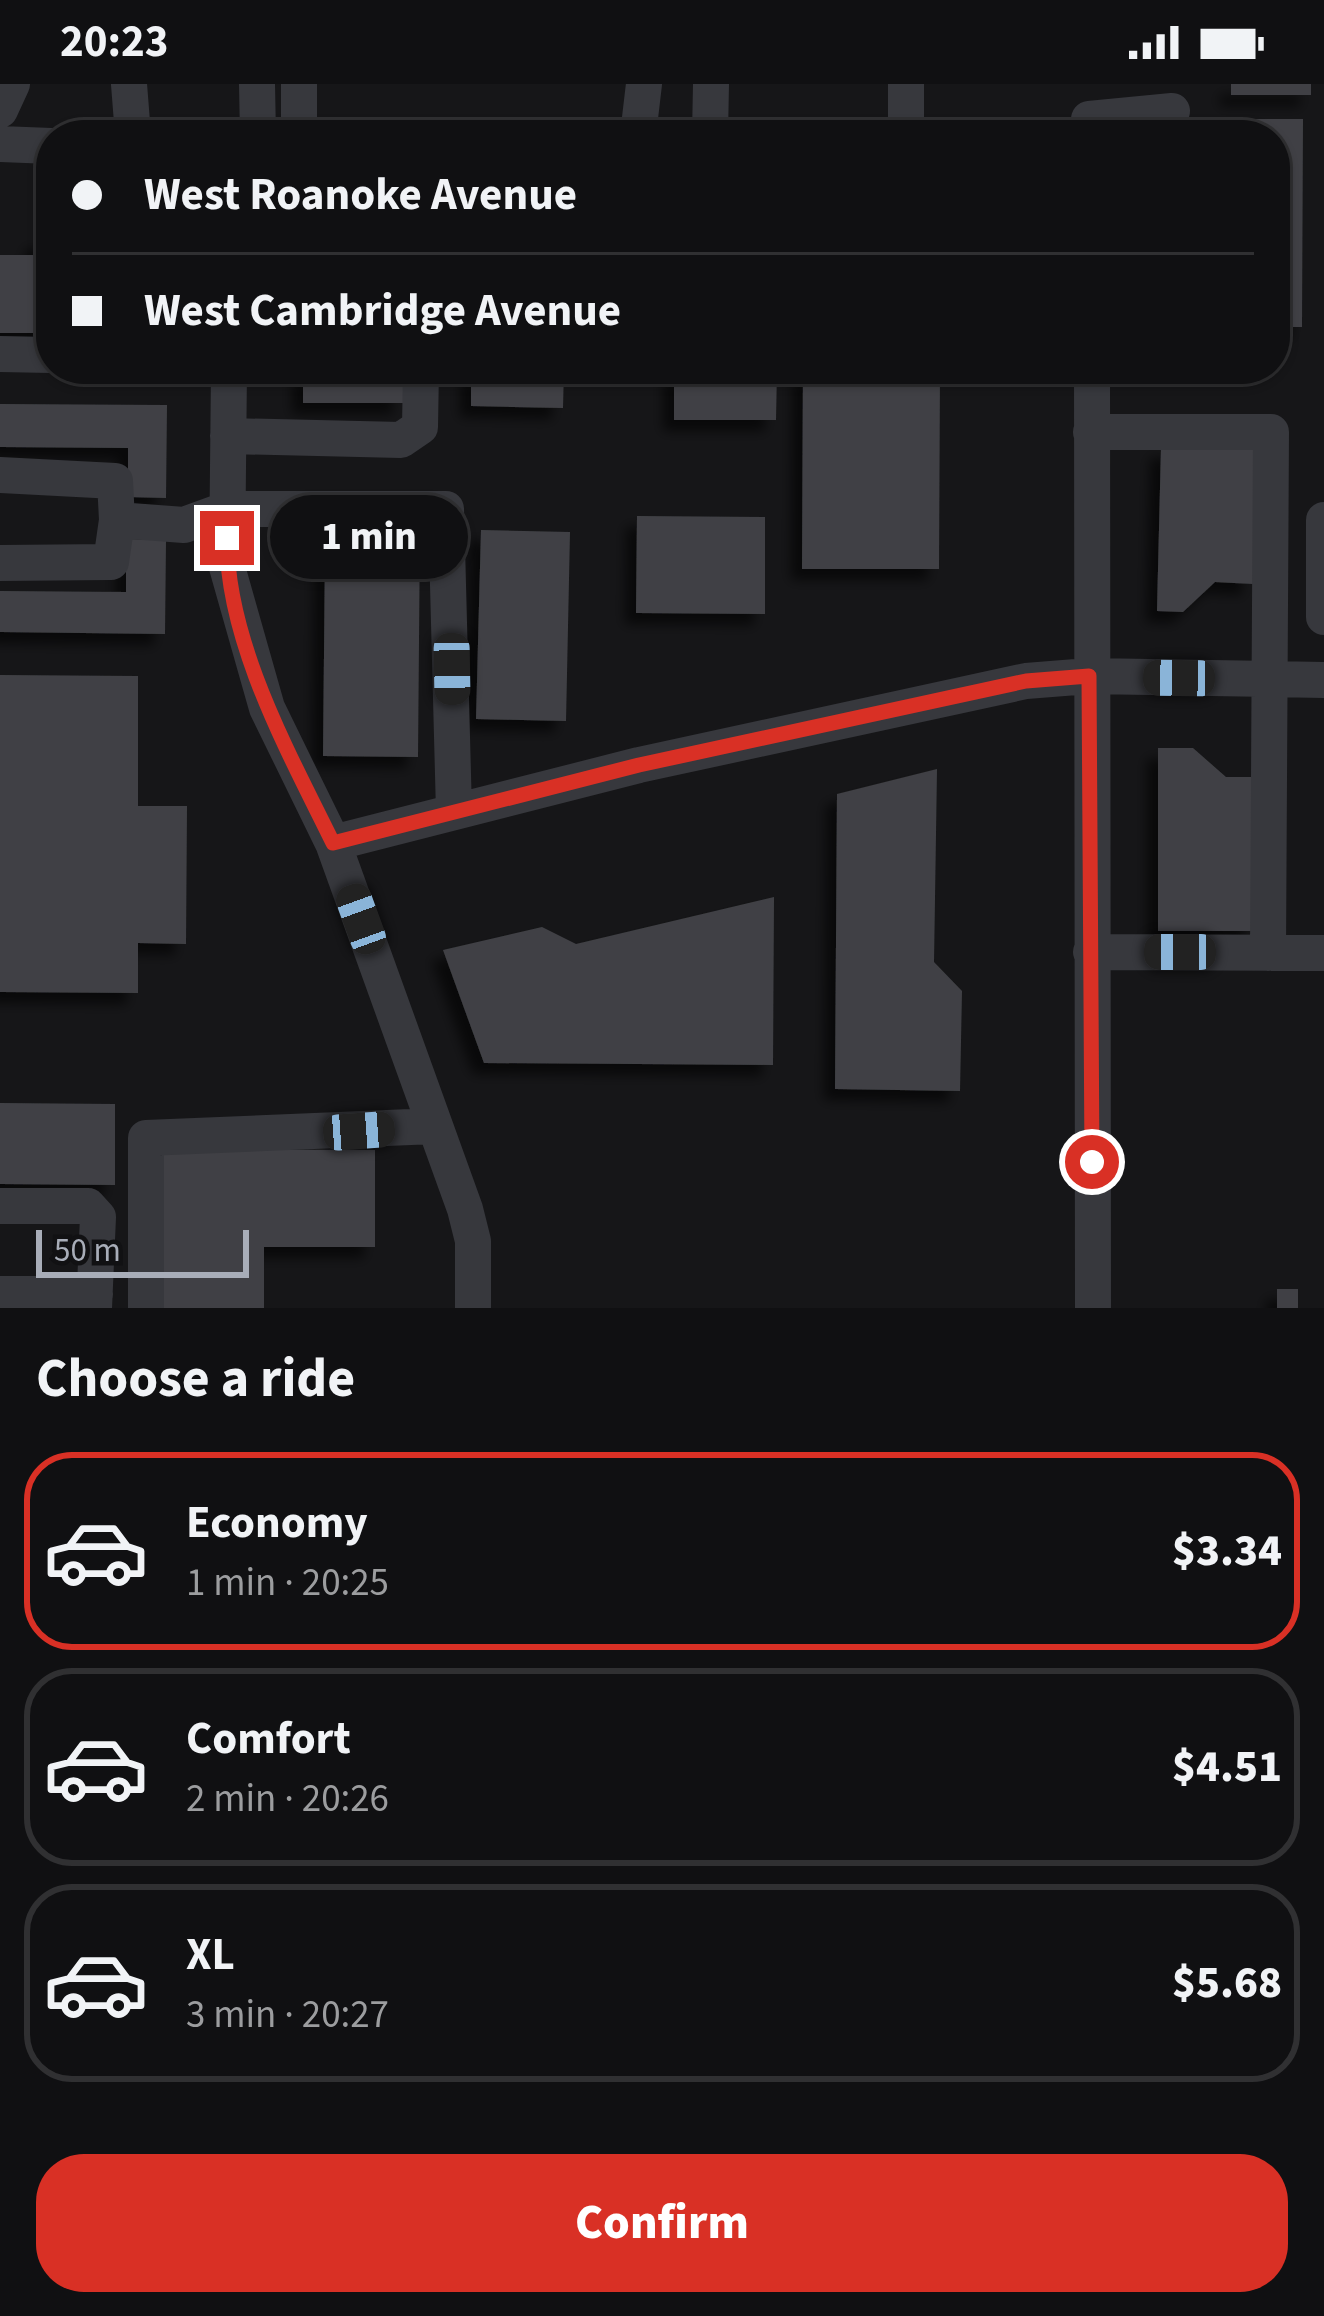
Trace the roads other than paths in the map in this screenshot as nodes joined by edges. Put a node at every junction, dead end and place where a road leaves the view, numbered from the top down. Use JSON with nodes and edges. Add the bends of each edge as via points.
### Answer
{"nodes":[{"id":1,"x":12,"y":84,"type":"edge"},
{"id":2,"x":129,"y":84,"type":"edge"},
{"id":3,"x":257,"y":84,"type":"edge"},
{"id":4,"x":299,"y":84,"type":"edge"},
{"id":5,"x":644,"y":84,"type":"edge"},
{"id":6,"x":710,"y":84,"type":"edge"},
{"id":7,"x":906,"y":84,"type":"edge"},
{"id":8,"x":0,"y":110,"type":"edge"},
{"id":9,"x":1172,"y":111,"type":"dead end"},
{"id":10,"x":1090,"y":113,"type":"edge"},
{"id":11,"x":132,"y":120,"type":"edge"},
{"id":12,"x":258,"y":120,"type":"edge"},
{"id":13,"x":299,"y":120,"type":"edge"},
{"id":14,"x":640,"y":120,"type":"edge"},
{"id":15,"x":710,"y":120,"type":"edge"},
{"id":16,"x":906,"y":120,"type":"edge"},
{"id":17,"x":0,"y":144,"type":"edge"},
{"id":18,"x":36,"y":145,"type":"edge"},
{"id":19,"x":0,"y":354,"type":"edge"},
{"id":20,"x":36,"y":355,"type":"edge"},
{"id":21,"x":229,"y":384,"type":"edge"},
{"id":22,"x":421,"y":384,"type":"edge"},
{"id":23,"x":1092,"y":384,"type":"edge"},
{"id":24,"x":1091,"y":432,"type":"junction"},
{"id":25,"x":228,"y":436,"type":"junction"},
{"id":26,"x":0,"y":475,"type":"edge"},
{"id":27,"x":228,"y":509,"type":"junction"},
{"id":28,"x":117,"y":520,"type":"junction"},
{"id":29,"x":1324,"y":520,"type":"edge"},
{"id":30,"x":0,"y":563,"type":"edge"},
{"id":31,"x":1324,"y":617,"type":"edge"},
{"id":32,"x":1089,"y":676,"type":"junction"},
{"id":33,"x":1270,"y":679,"type":"junction"},
{"id":34,"x":1324,"y":680,"type":"edge"},
{"id":35,"x":454,"y":812,"type":"junction"},
{"id":36,"x":333,"y":843,"type":"junction"},
{"id":37,"x":1091,"y":952,"type":"junction"},
{"id":38,"x":1268,"y":952,"type":"junction"},
{"id":39,"x":1324,"y":952,"type":"edge"},
{"id":40,"x":435,"y":1126,"type":"junction"},
{"id":41,"x":0,"y":1206,"type":"edge"},
{"id":42,"x":0,"y":1294,"type":"edge"},
{"id":43,"x":95,"y":1301,"type":"edge"},
{"id":44,"x":146,"y":1308,"type":"edge"},
{"id":45,"x":472,"y":1308,"type":"edge"},
{"id":46,"x":1093,"y":1308,"type":"edge"}],
"edges":[{"from":1,"to":8,"type":"street"},
{"from":2,"to":11,"type":"street"},
{"from":3,"to":12,"type":"street"},
{"from":4,"to":13,"type":"street"},
{"from":5,"to":14,"type":"street"},
{"from":6,"to":15,"type":"street"},
{"from":7,"to":16,"type":"street"},
{"from":9,"to":10,"type":"street"},
{"from":17,"to":18,"type":"street"},
{"from":19,"to":20,"type":"street"},
{"from":21,"to":25,"type":"street"},
{"from":22,"to":25,"type":"street","via":[[420,427],[401,440]]},
{"from":23,"to":24,"type":"street"},
{"from":24,"to":32,"type":"street"},
{"from":24,"to":33,"type":"street","via":[[1271,432]]},
{"from":25,"to":27,"type":"street"},
{"from":26,"to":28,"type":"street","via":[[115,482]]},
{"from":27,"to":28,"type":"street","via":[[184,525]]},
{"from":27,"to":35,"type":"street","via":[[446,509]]},
{"from":27,"to":36,"type":"street","via":[[227,567],[267,708]]},
{"from":28,"to":30,"type":"street","via":[[111,562]]},
{"from":29,"to":31,"type":"street"},
{"from":32,"to":33,"type":"street"},
{"from":32,"to":35,"type":"street","via":[[1026,681]]},
{"from":32,"to":37,"type":"street"},
{"from":33,"to":34,"type":"street"},
{"from":33,"to":38,"type":"street"},
{"from":35,"to":36,"type":"street"},
{"from":36,"to":40,"type":"street"},
{"from":37,"to":38,"type":"street"},
{"from":37,"to":46,"type":"street"},
{"from":38,"to":39,"type":"street"},
{"from":40,"to":44,"type":"street","via":[[146,1138]]},
{"from":40,"to":45,"type":"street","via":[[473,1240]]},
{"from":41,"to":43,"type":"street","via":[[88,1206],[98,1216]]},
{"from":42,"to":43,"type":"street"}]}
